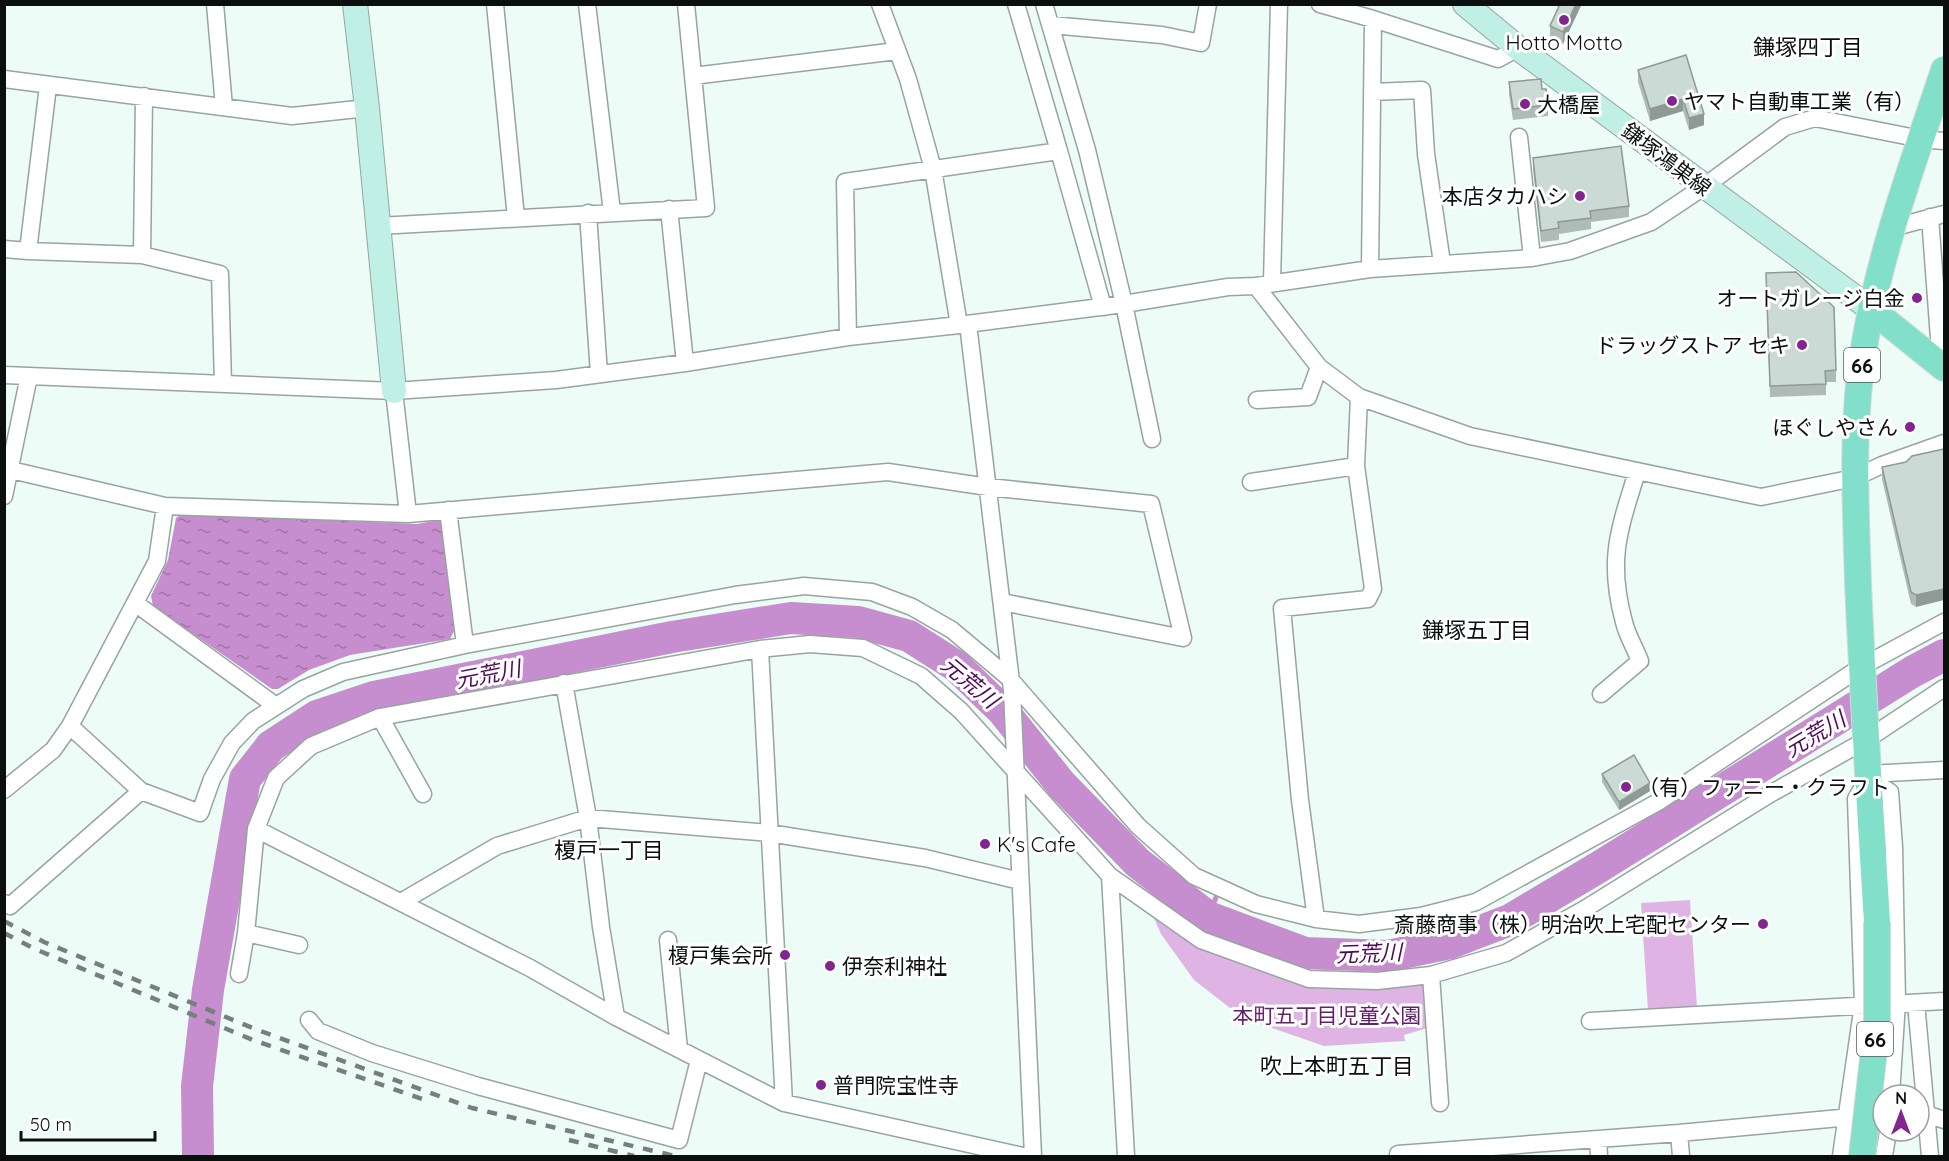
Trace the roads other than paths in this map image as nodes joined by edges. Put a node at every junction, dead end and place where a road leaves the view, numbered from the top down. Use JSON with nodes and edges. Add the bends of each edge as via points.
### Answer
{"nodes":[{"id":1,"x":215,"y":4,"type":"edge"},
{"id":2,"x":355,"y":4,"type":"edge"},
{"id":3,"x":495,"y":4,"type":"edge"},
{"id":4,"x":588,"y":4,"type":"edge"},
{"id":5,"x":686,"y":4,"type":"edge"},
{"id":6,"x":880,"y":4,"type":"edge"},
{"id":7,"x":1016,"y":4,"type":"edge"},
{"id":8,"x":1044,"y":4,"type":"edge"},
{"id":9,"x":1208,"y":4,"type":"edge"},
{"id":10,"x":1279,"y":4,"type":"edge"},
{"id":11,"x":1320,"y":4,"type":"edge"},
{"id":12,"x":1465,"y":4,"type":"edge"},
{"id":13,"x":1372,"y":19,"type":"junction"},
{"id":14,"x":1051,"y":25,"type":"junction"},
{"id":15,"x":1518,"y":48,"type":"junction"},
{"id":16,"x":897,"y":51,"type":"junction"},
{"id":17,"x":1944,"y":70,"type":"edge"},
{"id":18,"x":693,"y":76,"type":"junction"},
{"id":19,"x":4,"y":79,"type":"edge"},
{"id":20,"x":48,"y":86,"type":"junction"},
{"id":21,"x":1372,"y":93,"type":"junction"},
{"id":22,"x":144,"y":96,"type":"junction"},
{"id":23,"x":224,"y":107,"type":"junction"},
{"id":24,"x":367,"y":108,"type":"junction"},
{"id":25,"x":1519,"y":137,"type":"dead end"},
{"id":26,"x":1933,"y":140,"type":"edge"},
{"id":27,"x":1059,"y":150,"type":"junction"},
{"id":28,"x":933,"y":169,"type":"junction"},
{"id":29,"x":1705,"y":186,"type":"junction"},
{"id":30,"x":669,"y":209,"type":"junction"},
{"id":31,"x":612,"y":212,"type":"junction"},
{"id":32,"x":588,"y":213,"type":"junction"},
{"id":33,"x":1937,"y":215,"type":"edge"},
{"id":34,"x":516,"y":218,"type":"junction"},
{"id":35,"x":378,"y":226,"type":"junction"},
{"id":36,"x":1892,"y":228,"type":"junction"},
{"id":37,"x":4,"y":249,"type":"edge"},
{"id":38,"x":28,"y":251,"type":"junction"},
{"id":39,"x":142,"y":255,"type":"junction"},
{"id":40,"x":1532,"y":258,"type":"junction"},
{"id":41,"x":1442,"y":263,"type":"junction"},
{"id":42,"x":1370,"y":269,"type":"junction"},
{"id":43,"x":1264,"y":284,"type":"junction"},
{"id":44,"x":1124,"y":304,"type":"junction"},
{"id":45,"x":1102,"y":307,"type":"junction"},
{"id":46,"x":1872,"y":310,"type":"junction"},
{"id":47,"x":963,"y":325,"type":"junction"},
{"id":48,"x":848,"y":336,"type":"junction"},
{"id":49,"x":685,"y":363,"type":"junction"},
{"id":50,"x":1943,"y":367,"type":"edge"},
{"id":51,"x":1319,"y":368,"type":"junction"},
{"id":52,"x":599,"y":374,"type":"junction"},
{"id":53,"x":4,"y":375,"type":"edge"},
{"id":54,"x":29,"y":376,"type":"junction"},
{"id":55,"x":223,"y":384,"type":"junction"},
{"id":56,"x":394,"y":391,"type":"junction"},
{"id":57,"x":1359,"y":397,"type":"junction"},
{"id":58,"x":1257,"y":400,"type":"dead end"},
{"id":59,"x":1152,"y":439,"type":"dead end"},
{"id":60,"x":1944,"y":443,"type":"edge"},
{"id":61,"x":1356,"y":466,"type":"junction"},
{"id":62,"x":11,"y":470,"type":"junction"},
{"id":63,"x":1637,"y":472,"type":"junction"},
{"id":64,"x":1854,"y":478,"type":"junction"},
{"id":65,"x":1251,"y":482,"type":"dead end"},
{"id":66,"x":988,"y":487,"type":"junction"},
{"id":67,"x":4,"y":496,"type":"edge"},
{"id":68,"x":165,"y":506,"type":"junction"},
{"id":69,"x":448,"y":510,"type":"junction"},
{"id":70,"x":408,"y":514,"type":"junction"},
{"id":71,"x":1002,"y":602,"type":"junction"},
{"id":72,"x":135,"y":603,"type":"junction"},
{"id":73,"x":1944,"y":622,"type":"edge"},
{"id":74,"x":465,"y":645,"type":"junction"},
{"id":75,"x":760,"y":649,"type":"junction"},
{"id":76,"x":1862,"y":670,"type":"junction"},
{"id":77,"x":564,"y":684,"type":"junction"},
{"id":78,"x":1011,"y":684,"type":"junction"},
{"id":79,"x":1944,"y":688,"type":"edge"},
{"id":80,"x":1601,"y":694,"type":"dead end"},
{"id":81,"x":276,"y":706,"type":"junction"},
{"id":82,"x":380,"y":717,"type":"junction"},
{"id":83,"x":70,"y":726,"type":"junction"},
{"id":84,"x":1866,"y":736,"type":"junction"},
{"id":85,"x":1944,"y":770,"type":"edge"},
{"id":86,"x":1015,"y":772,"type":"junction"},
{"id":87,"x":1868,"y":776,"type":"junction"},
{"id":88,"x":4,"y":790,"type":"edge"},
{"id":89,"x":141,"y":791,"type":"junction"},
{"id":90,"x":423,"y":794,"type":"dead end"},
{"id":91,"x":588,"y":818,"type":"junction"},
{"id":92,"x":256,"y":829,"type":"junction"},
{"id":93,"x":769,"y":833,"type":"junction"},
{"id":94,"x":1110,"y":876,"type":"junction"},
{"id":95,"x":1020,"y":881,"type":"junction"},
{"id":96,"x":4,"y":903,"type":"edge"},
{"id":97,"x":401,"y":903,"type":"junction"},
{"id":98,"x":1316,"y":919,"type":"junction"},
{"id":99,"x":246,"y":933,"type":"junction"},
{"id":100,"x":668,"y":940,"type":"dead end"},
{"id":101,"x":299,"y":945,"type":"dead end"},
{"id":102,"x":239,"y":974,"type":"dead end"},
{"id":103,"x":1431,"y":975,"type":"junction"},
{"id":104,"x":1944,"y":1001,"type":"edge"},
{"id":105,"x":1897,"y":1002,"type":"junction"},
{"id":106,"x":1916,"y":1003,"type":"junction"},
{"id":107,"x":1863,"y":1004,"type":"junction"},
{"id":108,"x":616,"y":1017,"type":"junction"},
{"id":109,"x":309,"y":1020,"type":"dead end"},
{"id":110,"x":1590,"y":1021,"type":"dead end"},
{"id":111,"x":680,"y":1050,"type":"junction"},
{"id":112,"x":699,"y":1060,"type":"junction"},
{"id":113,"x":1892,"y":1083,"type":"edge"},
{"id":114,"x":1921,"y":1083,"type":"edge"},
{"id":115,"x":784,"y":1103,"type":"junction"},
{"id":116,"x":1440,"y":1103,"type":"dead end"},
{"id":117,"x":1871,"y":1115,"type":"edge"},
{"id":118,"x":1847,"y":1117,"type":"junction"},
{"id":119,"x":1679,"y":1133,"type":"junction"},
{"id":120,"x":1599,"y":1148,"type":"edge"},
{"id":121,"x":1023,"y":1156,"type":"edge"},
{"id":122,"x":1033,"y":1156,"type":"edge"},
{"id":123,"x":1126,"y":1156,"type":"edge"},
{"id":124,"x":1398,"y":1156,"type":"edge"},
{"id":125,"x":1681,"y":1156,"type":"edge"},
{"id":126,"x":1841,"y":1156,"type":"edge"},
{"id":127,"x":1862,"y":1156,"type":"edge"}],
"edges":[{"from":1,"to":23,"type":"street"},
{"from":2,"to":24,"type":"main road"},
{"from":3,"to":34,"type":"street"},
{"from":4,"to":31,"type":"street"},
{"from":5,"to":18,"type":"street"},
{"from":6,"to":16,"type":"street"},
{"from":7,"to":27,"type":"street"},
{"from":8,"to":14,"type":"street"},
{"from":9,"to":14,"type":"street","via":[[1201,43],[1162,35]]},
{"from":10,"to":43,"type":"street"},
{"from":11,"to":13,"type":"street"},
{"from":12,"to":15,"type":"main road","name":"鎌塚鴻巣線"},
{"from":13,"to":15,"type":"street","via":[[1498,58]]},
{"from":13,"to":21,"type":"street"},
{"from":14,"to":44,"type":"street","via":[[1087,150]]},
{"from":15,"to":29,"type":"main road","name":"鎌塚鴻巣線"},
{"from":16,"to":18,"type":"street"},
{"from":16,"to":28,"type":"street"},
{"from":17,"to":26,"type":"main road","number":"66"},
{"from":18,"to":30,"type":"street","via":[[706,208]]},
{"from":19,"to":20,"type":"street"},
{"from":20,"to":22,"type":"street"},
{"from":20,"to":38,"type":"street"},
{"from":21,"to":41,"type":"street","via":[[1422,90],[1426,154]]},
{"from":21,"to":42,"type":"street"},
{"from":22,"to":23,"type":"street"},
{"from":22,"to":39,"type":"street"},
{"from":23,"to":24,"type":"street","via":[[292,116]]},
{"from":24,"to":35,"type":"main road"},
{"from":25,"to":40,"type":"street"},
{"from":26,"to":29,"type":"street","via":[[1815,118],[1785,127]]},
{"from":26,"to":36,"type":"main road","number":"66"},
{"from":27,"to":28,"type":"street"},
{"from":27,"to":45,"type":"street"},
{"from":28,"to":47,"type":"street"},
{"from":28,"to":48,"type":"street","via":[[845,182]]},
{"from":29,"to":40,"type":"street","via":[[1651,222],[1570,251]]},
{"from":29,"to":46,"type":"main road","name":"鎌塚鴻巣線"},
{"from":30,"to":31,"type":"street"},
{"from":30,"to":49,"type":"street"},
{"from":31,"to":32,"type":"street"},
{"from":32,"to":34,"type":"street"},
{"from":32,"to":52,"type":"street"},
{"from":33,"to":36,"type":"street"},
{"from":33,"to":50,"type":"street"},
{"from":34,"to":35,"type":"street"},
{"from":35,"to":56,"type":"main road"},
{"from":36,"to":46,"type":"main road","number":"66"},
{"from":37,"to":38,"type":"street"},
{"from":38,"to":39,"type":"street"},
{"from":39,"to":55,"type":"street","via":[[220,274]]},
{"from":40,"to":41,"type":"street"},
{"from":41,"to":42,"type":"street"},
{"from":42,"to":43,"type":"street"},
{"from":43,"to":44,"type":"street"},
{"from":43,"to":51,"type":"street"},
{"from":44,"to":45,"type":"street"},
{"from":44,"to":59,"type":"street"},
{"from":45,"to":47,"type":"street"},
{"from":46,"to":50,"type":"main road","number":"66"},
{"from":46,"to":64,"type":"main road","number":"66","via":[[1860,373]]},
{"from":47,"to":48,"type":"street"},
{"from":47,"to":66,"type":"street"},
{"from":48,"to":49,"type":"street"},
{"from":49,"to":52,"type":"street"},
{"from":51,"to":57,"type":"street"},
{"from":51,"to":58,"type":"street","via":[[1308,397]]},
{"from":52,"to":56,"type":"street"},
{"from":53,"to":54,"type":"street"},
{"from":54,"to":55,"type":"street"},
{"from":54,"to":62,"type":"street"},
{"from":55,"to":56,"type":"street"},
{"from":56,"to":70,"type":"street"},
{"from":57,"to":61,"type":"street"},
{"from":57,"to":63,"type":"street","via":[[1470,436]]},
{"from":60,"to":64,"type":"street"},
{"from":61,"to":65,"type":"street"},
{"from":61,"to":98,"type":"street","via":[[1373,589],[1368,599],[1282,609]]},
{"from":62,"to":67,"type":"street"},
{"from":62,"to":68,"type":"street"},
{"from":63,"to":64,"type":"street","via":[[1761,497]]},
{"from":63,"to":80,"type":"street","via":[[1618,531],[1615,584],[1624,625],[1640,661]]},
{"from":64,"to":76,"type":"main road","number":"66"},
{"from":66,"to":69,"type":"street","via":[[888,472]]},
{"from":66,"to":71,"type":"street"},
{"from":66,"to":71,"type":"street","via":[[1151,504],[1184,638]]},
{"from":68,"to":70,"type":"street"},
{"from":68,"to":72,"type":"street","via":[[157,561]]},
{"from":69,"to":70,"type":"street"},
{"from":69,"to":74,"type":"street"},
{"from":71,"to":78,"type":"street"},
{"from":72,"to":81,"type":"street"},
{"from":72,"to":83,"type":"street"},
{"from":73,"to":76,"type":"street"},
{"from":74,"to":78,"type":"street","via":[[804,586],[872,592],[912,607],[952,630]]},
{"from":74,"to":81,"type":"street","via":[[343,672]]},
{"from":75,"to":77,"type":"street"},
{"from":75,"to":86,"type":"street","via":[[810,644],[862,648],[877,654],[921,676],[961,711]]},
{"from":75,"to":93,"type":"street"},
{"from":76,"to":84,"type":"main road","number":"66"},
{"from":76,"to":98,"type":"street","via":[[1658,802],[1476,902],[1421,916],[1359,924]]},
{"from":77,"to":82,"type":"street"},
{"from":77,"to":91,"type":"street"},
{"from":78,"to":86,"type":"street"},
{"from":78,"to":98,"type":"street","via":[[1138,826],[1194,876],[1256,904]]},
{"from":79,"to":84,"type":"street"},
{"from":81,"to":89,"type":"street","via":[[253,721],[232,743],[212,779],[200,813]]},
{"from":82,"to":90,"type":"street"},
{"from":82,"to":92,"type":"street","via":[[311,746],[276,777]]},
{"from":83,"to":88,"type":"street","via":[[53,750]]},
{"from":83,"to":89,"type":"street"},
{"from":84,"to":87,"type":"main road","number":"66"},
{"from":84,"to":103,"type":"street","via":[[1506,953]]},
{"from":85,"to":87,"type":"street"},
{"from":86,"to":94,"type":"street"},
{"from":86,"to":95,"type":"street"},
{"from":87,"to":105,"type":"street","via":[[1890,792]]},
{"from":87,"to":107,"type":"street","via":[[1856,799]]},
{"from":87,"to":127,"type":"main road","number":"66","bridge":true,"via":[[1877,922],[1877,1024]]},
{"from":89,"to":96,"type":"street","via":[[10,906]]},
{"from":91,"to":93,"type":"street"},
{"from":91,"to":97,"type":"street","via":[[497,846]]},
{"from":91,"to":108,"type":"street"},
{"from":92,"to":97,"type":"street"},
{"from":92,"to":99,"type":"street"},
{"from":93,"to":95,"type":"street","via":[[925,858]]},
{"from":93,"to":115,"type":"street"},
{"from":94,"to":103,"type":"street","via":[[1201,940],[1310,979],[1377,981]]},
{"from":94,"to":123,"type":"street"},
{"from":95,"to":122,"type":"street"},
{"from":97,"to":108,"type":"street","via":[[530,968]]},
{"from":99,"to":101,"type":"street"},
{"from":99,"to":102,"type":"street"},
{"from":100,"to":111,"type":"street"},
{"from":103,"to":116,"type":"street"},
{"from":104,"to":106,"type":"street"},
{"from":105,"to":106,"type":"street"},
{"from":105,"to":107,"type":"street"},
{"from":105,"to":113,"type":"street"},
{"from":106,"to":114,"type":"street"},
{"from":107,"to":110,"type":"street"},
{"from":107,"to":118,"type":"street"},
{"from":108,"to":111,"type":"street"},
{"from":109,"to":112,"type":"street","via":[[318,1031],[372,1053],[679,1140]]},
{"from":111,"to":112,"type":"street"},
{"from":112,"to":115,"type":"street"},
{"from":115,"to":121,"type":"street"},
{"from":117,"to":118,"type":"street"},
{"from":118,"to":119,"type":"street"},
{"from":118,"to":126,"type":"street"},
{"from":119,"to":120,"type":"street"},
{"from":119,"to":125,"type":"street"},
{"from":120,"to":124,"type":"street"}]}
